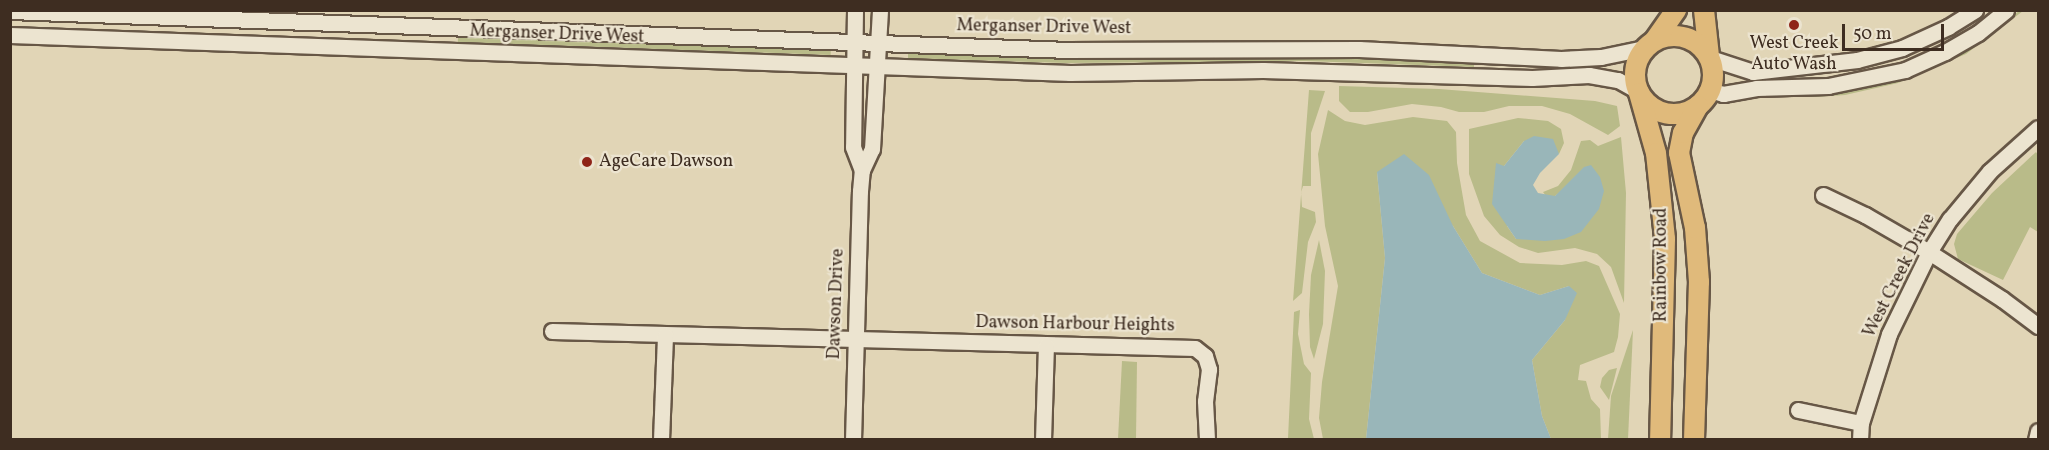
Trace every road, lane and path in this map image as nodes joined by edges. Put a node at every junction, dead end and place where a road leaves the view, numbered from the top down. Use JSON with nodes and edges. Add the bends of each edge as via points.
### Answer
{"nodes":[{"id":1,"x":855,"y":10,"type":"edge"},
{"id":2,"x":880,"y":10,"type":"edge"},
{"id":3,"x":1676,"y":10,"type":"edge"},
{"id":4,"x":1704,"y":10,"type":"edge"},
{"id":5,"x":2006,"y":10,"type":"edge"},
{"id":6,"x":10,"y":11,"type":"edge"},
{"id":7,"x":1971,"y":14,"type":"edge"},
{"id":8,"x":1978,"y":33,"type":"junction"},
{"id":9,"x":10,"y":35,"type":"edge"},
{"id":10,"x":854,"y":44,"type":"junction"},
{"id":11,"x":878,"y":44,"type":"junction"},
{"id":12,"x":1650,"y":44,"type":"junction"},
{"id":13,"x":1709,"y":57,"type":"junction"},
{"id":14,"x":853,"y":64,"type":"junction"},
{"id":15,"x":878,"y":66,"type":"junction"},
{"id":16,"x":1710,"y":90,"type":"junction"},
{"id":17,"x":1639,"y":92,"type":"junction"},
{"id":18,"x":1698,"y":106,"type":"junction"},
{"id":19,"x":2038,"y":128,"type":"edge"},
{"id":20,"x":861,"y":170,"type":"junction"},
{"id":21,"x":1823,"y":195,"type":"dead end"},
{"id":22,"x":1929,"y":252,"type":"junction"},
{"id":23,"x":2038,"y":326,"type":"edge"},
{"id":24,"x":552,"y":331,"type":"dead end"},
{"id":25,"x":665,"y":335,"type":"junction"},
{"id":26,"x":856,"y":339,"type":"junction"},
{"id":27,"x":1046,"y":345,"type":"junction"},
{"id":28,"x":1798,"y":410,"type":"dead end"},
{"id":29,"x":1861,"y":423,"type":"junction"},
{"id":30,"x":2038,"y":431,"type":"edge"},
{"id":31,"x":661,"y":440,"type":"edge"},
{"id":32,"x":853,"y":440,"type":"edge"},
{"id":33,"x":1042,"y":440,"type":"edge"},
{"id":34,"x":1207,"y":440,"type":"edge"},
{"id":35,"x":1660,"y":440,"type":"edge"},
{"id":36,"x":1694,"y":440,"type":"edge"},
{"id":37,"x":1860,"y":440,"type":"edge"},
{"id":38,"x":2036,"y":440,"type":"edge"}],
"edges":[{"from":1,"to":10,"type":"street","name":"Dawson Drive"},
{"from":2,"to":11,"type":"street","name":"Dawson Drive"},
{"from":3,"to":12,"type":"main road"},
{"from":4,"to":13,"type":"main road"},
{"from":5,"to":8,"type":"street"},
{"from":6,"to":10,"type":"street","name":"Merganser Drive West"},
{"from":7,"to":8,"type":"street"},
{"from":7,"to":13,"type":"street","via":[[1902,48],[1857,60],[1754,72]]},
{"from":8,"to":16,"type":"street","via":[[1935,57],[1871,78],[1828,86],[1755,88],[1723,94]]},
{"from":9,"to":14,"type":"street","name":"Merganser Drive West"},
{"from":10,"to":11,"type":"street","name":"Merganser Drive West"},
{"from":10,"to":14,"type":"street","name":"Dawson Drive"},
{"from":11,"to":12,"type":"street","name":"Merganser Drive West","via":[[1078,50],[1359,49],[1561,59],[1601,57]]},
{"from":11,"to":15,"type":"street","name":"Dawson Drive"},
{"from":12,"to":13,"type":"main road","via":[[1678,36],[1689,39]]},
{"from":12,"to":17,"type":"main road","via":[[1635,69]]},
{"from":13,"to":16,"type":"main road","via":[[1713,70]]},
{"from":14,"to":15,"type":"street","name":"Merganser Drive West"},
{"from":14,"to":20,"type":"street","name":"Dawson Drive","via":[[853,147]]},
{"from":15,"to":17,"type":"street","name":"Merganser Drive West","via":[[1070,73],[1263,70],[1532,78],[1599,75]]},
{"from":15,"to":20,"type":"street","name":"Dawson Drive","via":[[872,149]]},
{"from":16,"to":18,"type":"main road"},
{"from":17,"to":18,"type":"main road","via":[[1661,112],[1680,113]]},
{"from":17,"to":35,"type":"main road","name":"Rainbow Road","via":[[1656,153],[1665,239]]},
{"from":18,"to":36,"type":"main road","name":"Rainbow Road","via":[[1683,133],[1679,153],[1695,228],[1699,282]]},
{"from":19,"to":22,"type":"street","name":"West Creek Drive","via":[[1990,171],[1950,219]]},
{"from":20,"to":26,"type":"street","name":"Dawson Drive"},
{"from":21,"to":22,"type":"street"},
{"from":22,"to":23,"type":"street"},
{"from":22,"to":29,"type":"street","name":"West Creek Drive","via":[[1889,333]]},
{"from":24,"to":25,"type":"street","name":"Dawson Harbour Heights"},
{"from":25,"to":26,"type":"street","name":"Dawson Harbour Heights"},
{"from":25,"to":31,"type":"street"},
{"from":26,"to":27,"type":"street","name":"Dawson Harbour Heights"},
{"from":26,"to":32,"type":"street","name":"Dawson Drive"},
{"from":27,"to":33,"type":"street"},
{"from":27,"to":34,"type":"street","name":"Dawson Harbour Heights","via":[[1196,348],[1205,356],[1209,369],[1205,401]]},
{"from":28,"to":29,"type":"street"},
{"from":29,"to":37,"type":"street","name":"West Creek Drive"},
{"from":30,"to":38,"type":"street"}]}
